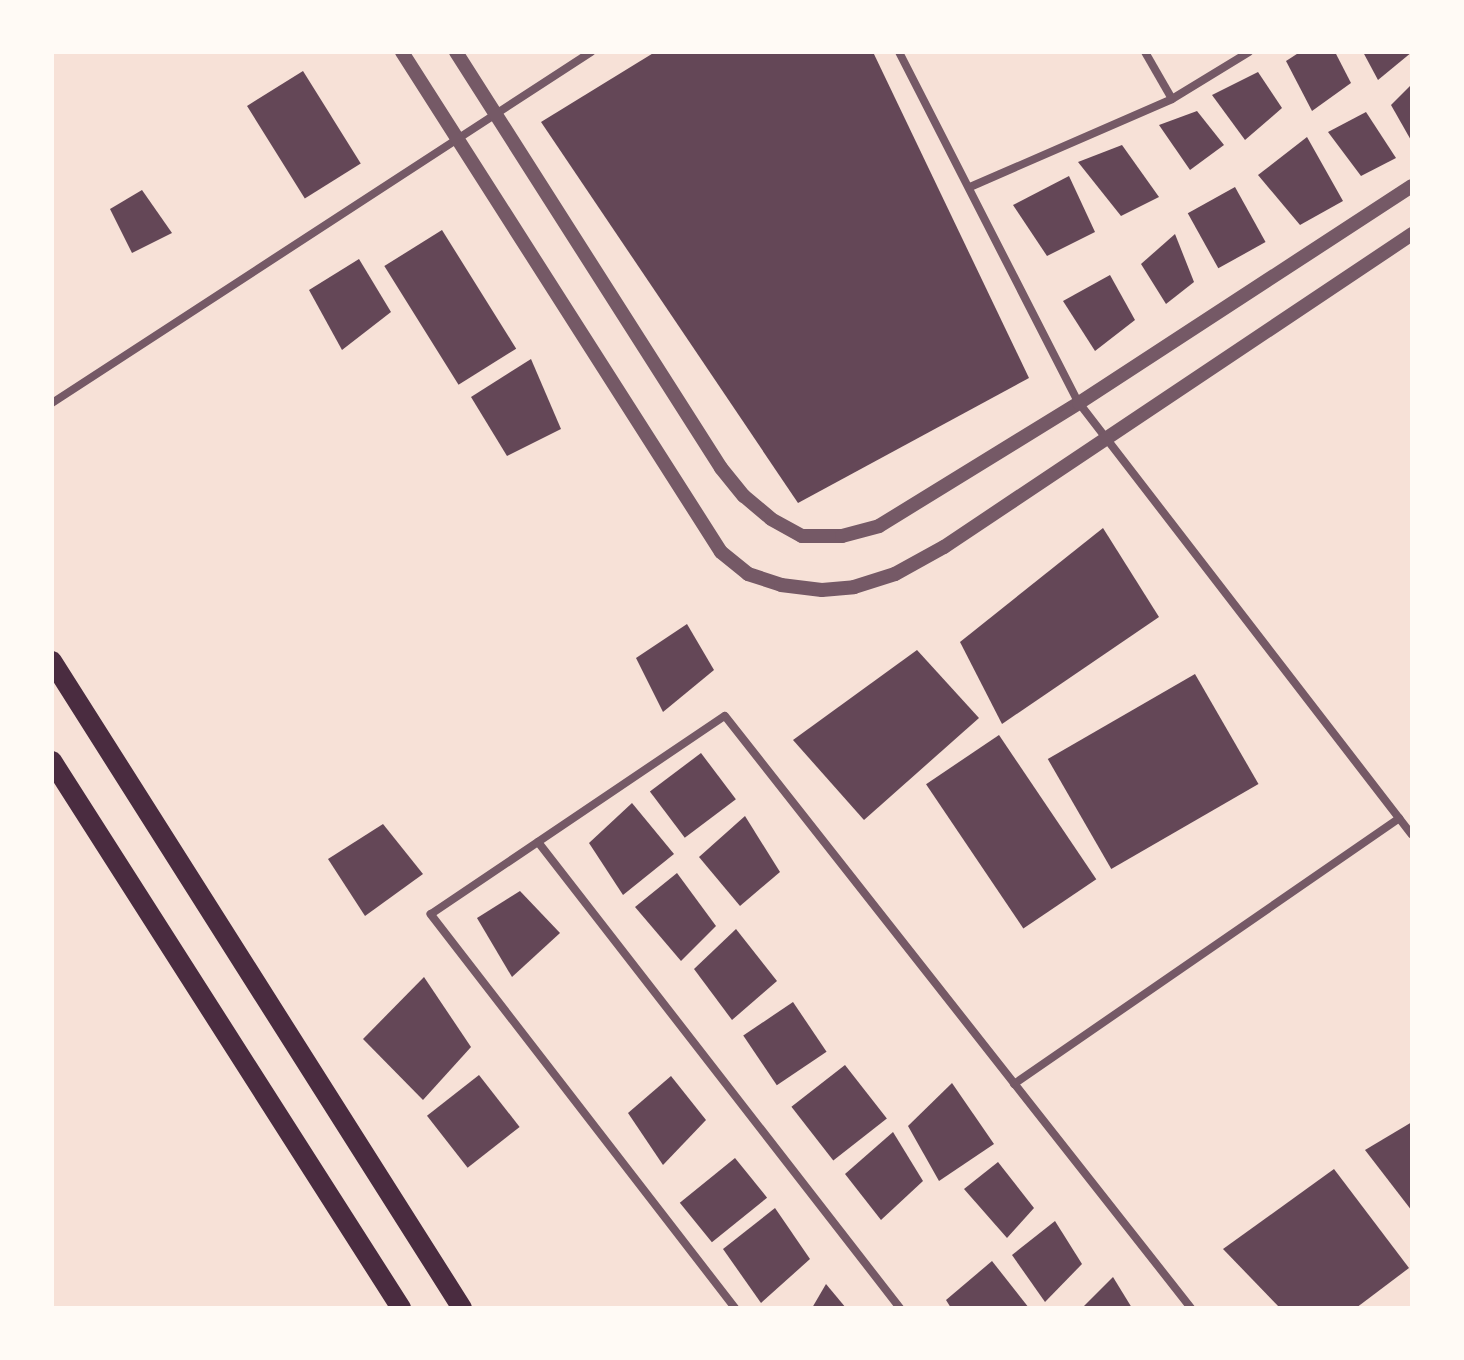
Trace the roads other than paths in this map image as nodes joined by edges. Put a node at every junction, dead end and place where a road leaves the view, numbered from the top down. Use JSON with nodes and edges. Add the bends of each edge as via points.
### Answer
{"nodes":[{"id":1,"x":402,"y":52,"type":"edge"},
{"id":2,"x":456,"y":52,"type":"edge"},
{"id":3,"x":591,"y":52,"type":"edge"},
{"id":4,"x":899,"y":52,"type":"edge"},
{"id":5,"x":1145,"y":52,"type":"edge"},
{"id":6,"x":1249,"y":52,"type":"edge"},
{"id":7,"x":1172,"y":99,"type":"junction"},
{"id":8,"x":495,"y":113,"type":"junction"},
{"id":9,"x":457,"y":137,"type":"junction"},
{"id":10,"x":1412,"y":186,"type":"edge"},
{"id":11,"x":970,"y":187,"type":"junction"},
{"id":12,"x":1412,"y":234,"type":"edge"},
{"id":13,"x":52,"y":403,"type":"edge"},
{"id":14,"x":1079,"y":403,"type":"junction"},
{"id":15,"x":1106,"y":439,"type":"junction"},
{"id":16,"x":52,"y":661,"type":"edge"},
{"id":17,"x":52,"y":761,"type":"edge"},
{"id":18,"x":1399,"y":818,"type":"junction"},
{"id":19,"x":1412,"y":835,"type":"edge"},
{"id":20,"x":538,"y":842,"type":"junction"},
{"id":21,"x":1014,"y":1084,"type":"junction"},
{"id":22,"x":401,"y":1308,"type":"edge"},
{"id":23,"x":462,"y":1308,"type":"edge"},
{"id":24,"x":735,"y":1308,"type":"edge"},
{"id":25,"x":900,"y":1308,"type":"edge"},
{"id":26,"x":1191,"y":1308,"type":"edge"}],
"edges":[{"from":1,"to":9,"type":"street"},
{"from":2,"to":8,"type":"street"},
{"from":3,"to":8,"type":"street"},
{"from":4,"to":11,"type":"street"},
{"from":5,"to":7,"type":"street"},
{"from":6,"to":7,"type":"street"},
{"from":7,"to":11,"type":"street"},
{"from":8,"to":9,"type":"street"},
{"from":8,"to":14,"type":"street","via":[[721,468],[771,519],[802,536],[842,536],[879,526]]},
{"from":9,"to":13,"type":"street"},
{"from":9,"to":15,"type":"street","via":[[721,552],[748,574],[822,590],[895,574]]},
{"from":10,"to":14,"type":"street"},
{"from":11,"to":14,"type":"street"},
{"from":12,"to":15,"type":"street"},
{"from":14,"to":15,"type":"street"},
{"from":15,"to":18,"type":"street"},
{"from":16,"to":23,"type":"main road"},
{"from":17,"to":22,"type":"main road"},
{"from":18,"to":19,"type":"street"},
{"from":18,"to":21,"type":"street"},
{"from":20,"to":21,"type":"street","via":[[725,716]]},
{"from":20,"to":24,"type":"street","via":[[431,914]]},
{"from":20,"to":25,"type":"street"},
{"from":21,"to":26,"type":"street"}]}
